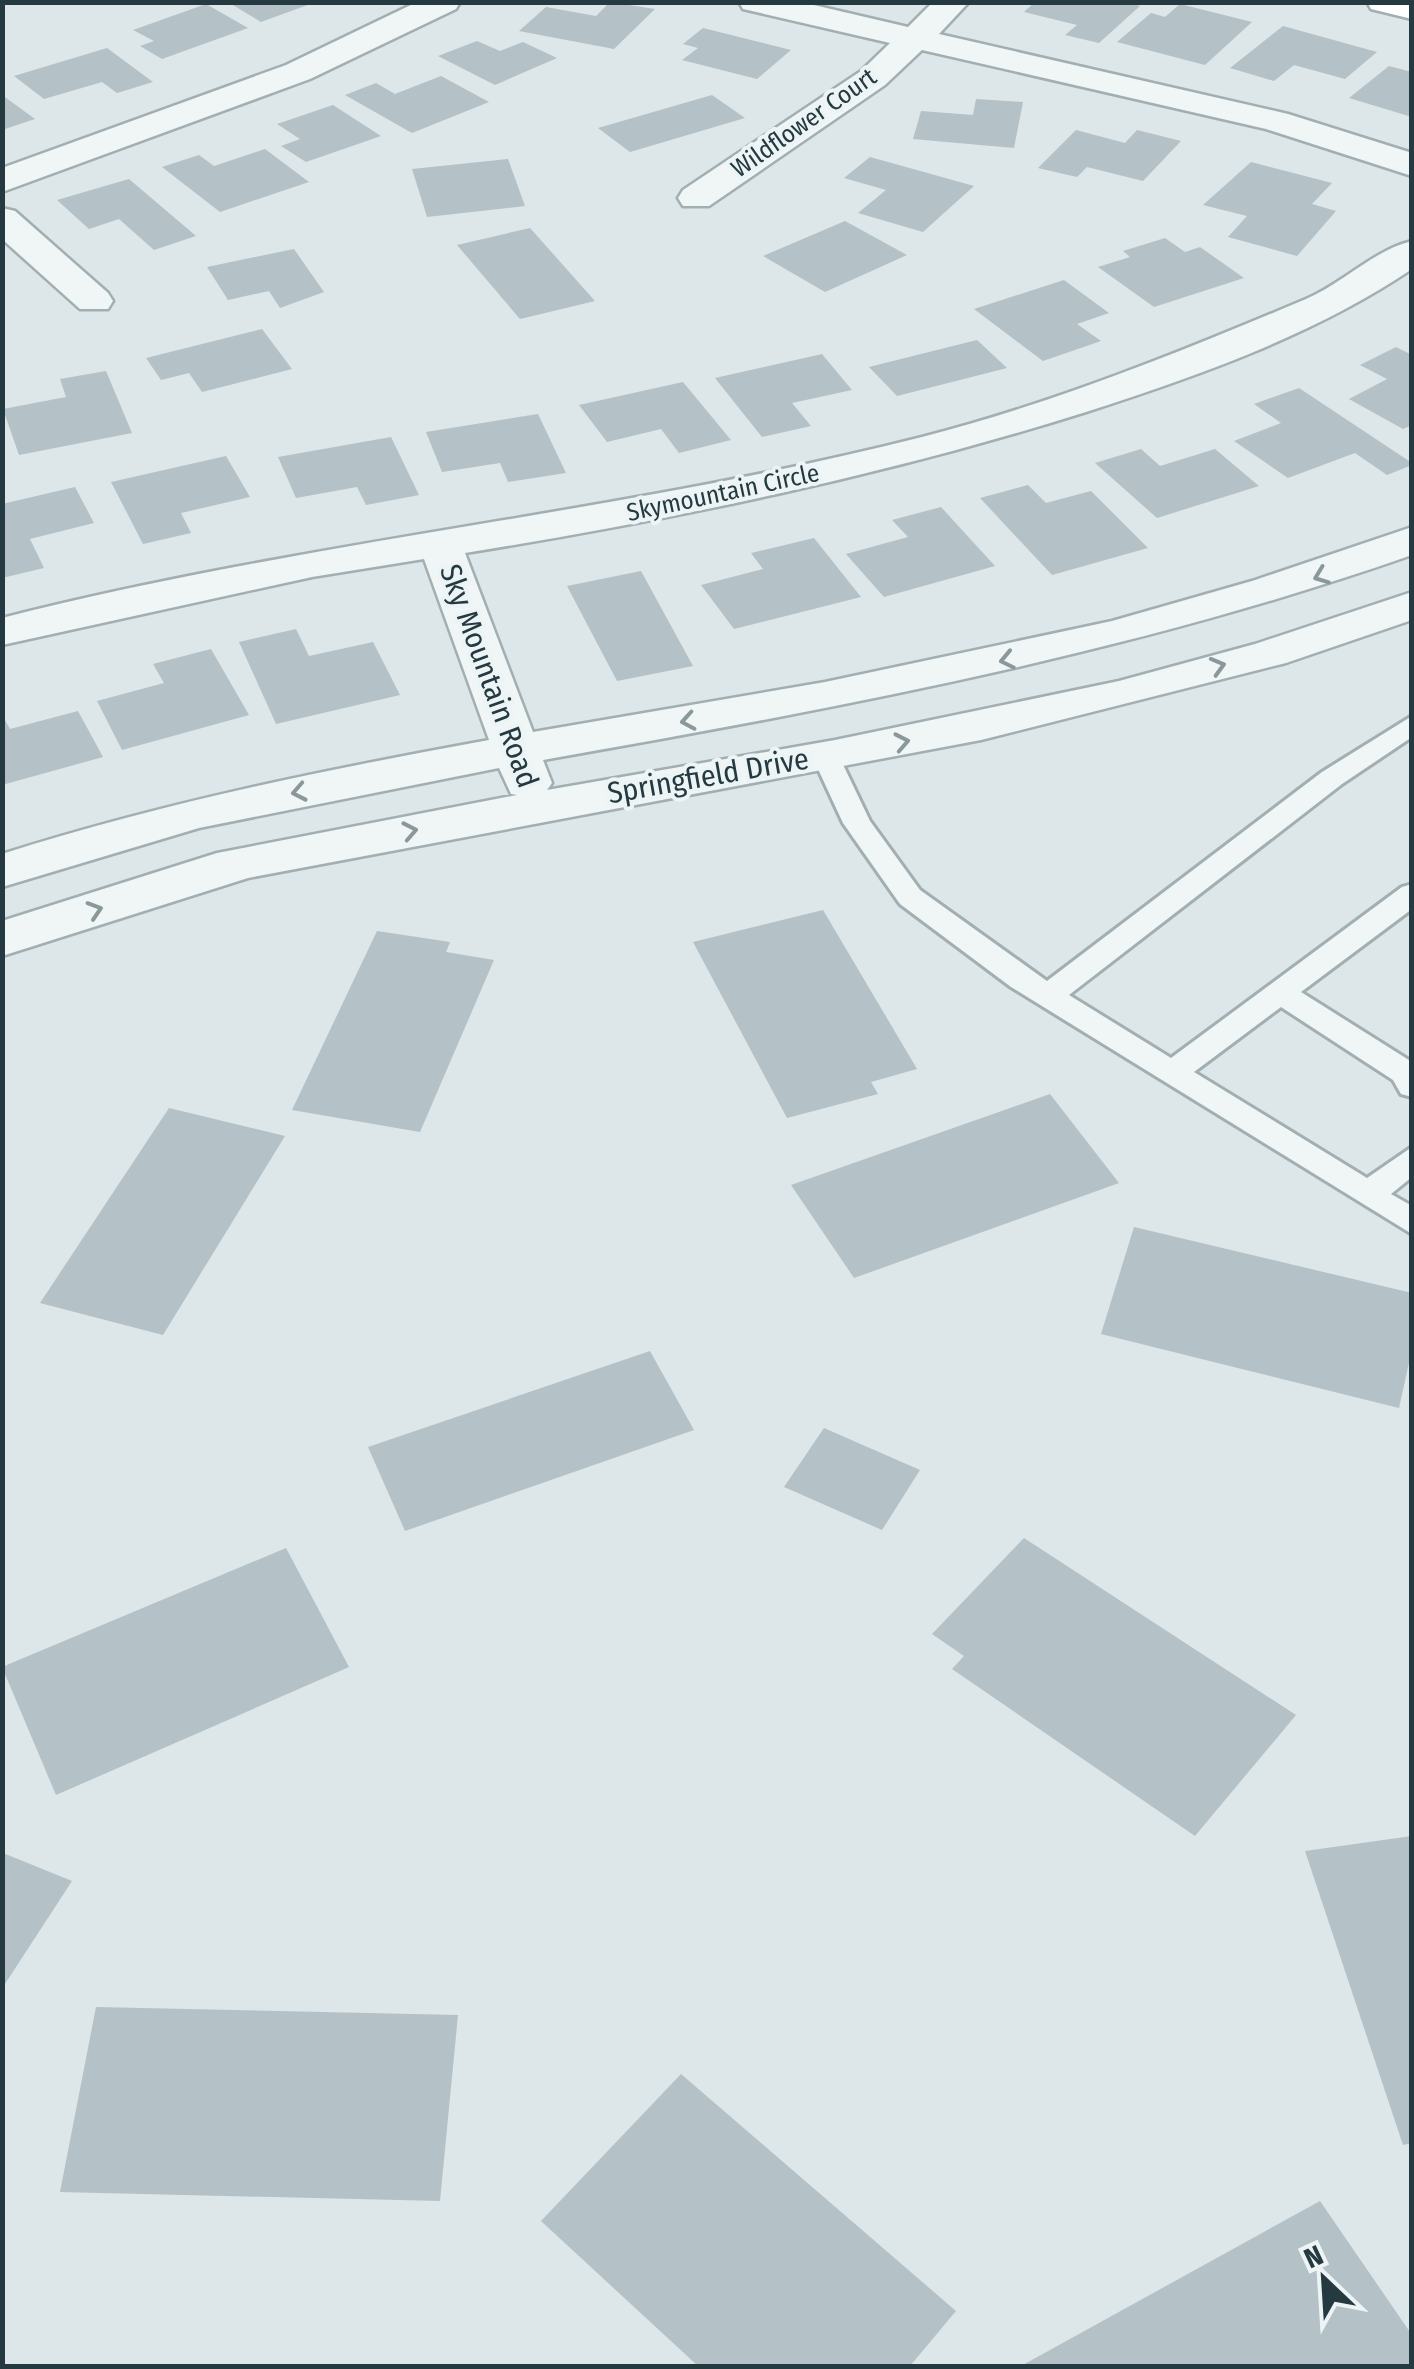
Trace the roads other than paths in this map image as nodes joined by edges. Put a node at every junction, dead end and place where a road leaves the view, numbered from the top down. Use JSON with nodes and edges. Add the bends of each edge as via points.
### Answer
{"nodes":[{"id":1,"x":444,"y":2,"type":"edge"},
{"id":2,"x":755,"y":2,"type":"edge"},
{"id":3,"x":953,"y":2,"type":"edge"},
{"id":4,"x":1383,"y":2,"type":"edge"},
{"id":5,"x":1412,"y":9,"type":"edge"},
{"id":6,"x":914,"y":39,"type":"junction"},
{"id":7,"x":1412,"y":165,"type":"edge"},
{"id":8,"x":2,"y":181,"type":"edge"},
{"id":9,"x":696,"y":198,"type":"dead end"},
{"id":10,"x":2,"y":220,"type":"edge"},
{"id":11,"x":1412,"y":252,"type":"edge"},
{"id":12,"x":94,"y":302,"type":"dead end"},
{"id":13,"x":1412,"y":540,"type":"edge"},
{"id":14,"x":441,"y":546,"type":"junction"},
{"id":15,"x":1412,"y":604,"type":"edge"},
{"id":16,"x":2,"y":632,"type":"edge"},
{"id":17,"x":1412,"y":724,"type":"edge"},
{"id":18,"x":515,"y":751,"type":"junction"},
{"id":19,"x":826,"y":756,"type":"junction"},
{"id":20,"x":537,"y":806,"type":"junction"},
{"id":21,"x":2,"y":871,"type":"edge"},
{"id":22,"x":1412,"y":894,"type":"edge"},
{"id":23,"x":2,"y":939,"type":"edge"},
{"id":24,"x":1279,"y":992,"type":"junction"},
{"id":25,"x":1048,"y":996,"type":"junction"},
{"id":26,"x":1172,"y":1073,"type":"junction"},
{"id":27,"x":1412,"y":1086,"type":"edge"},
{"id":28,"x":1412,"y":1160,"type":"edge"},
{"id":29,"x":1370,"y":1194,"type":"junction"},
{"id":30,"x":1412,"y":1222,"type":"edge"}],
"edges":[{"from":1,"to":8,"type":"street","via":[[298,72]]},
{"from":2,"to":6,"type":"street"},
{"from":3,"to":6,"type":"street","name":"Wildflower Court"},
{"from":4,"to":5,"type":"street"},
{"from":6,"to":7,"type":"street","via":[[1276,122]]},
{"from":6,"to":9,"type":"street","name":"Wildflower Court","via":[[873,78]]},
{"from":10,"to":12,"type":"street"},
{"from":11,"to":14,"type":"street","name":"Skymountain Circle","via":[[1348,294],[1158,376],[936,446],[672,506]]},
{"from":13,"to":18,"type":"street","name":"Springfield Drive","one_way":true,"via":[[1305,582],[1078,645]]},
{"from":14,"to":16,"type":"street","name":"Skymountain Circle","via":[[312,564]]},
{"from":14,"to":18,"type":"street","name":"Sky Mountain Road"},
{"from":19,"to":15,"type":"street","name":"Springfield Drive","one_way":true,"via":[[1112,697]]},
{"from":17,"to":25,"type":"lane"},
{"from":18,"to":20,"type":"street","name":"Sky Mountain Road"},
{"from":18,"to":21,"type":"street","name":"Springfield Drive","one_way":true,"via":[[226,806]]},
{"from":19,"to":20,"type":"street","name":"Springfield Drive"},
{"from":19,"to":25,"type":"lane","via":[[857,822],[910,897]]},
{"from":23,"to":20,"type":"street","name":"Springfield Drive","one_way":true,"via":[[243,863]]},
{"from":22,"to":24,"type":"lane"},
{"from":24,"to":26,"type":"lane"},
{"from":24,"to":27,"type":"lane","via":[[1404,1072]]},
{"from":25,"to":26,"type":"lane"},
{"from":26,"to":29,"type":"lane"},
{"from":28,"to":29,"type":"lane"},
{"from":29,"to":30,"type":"lane"}]}
